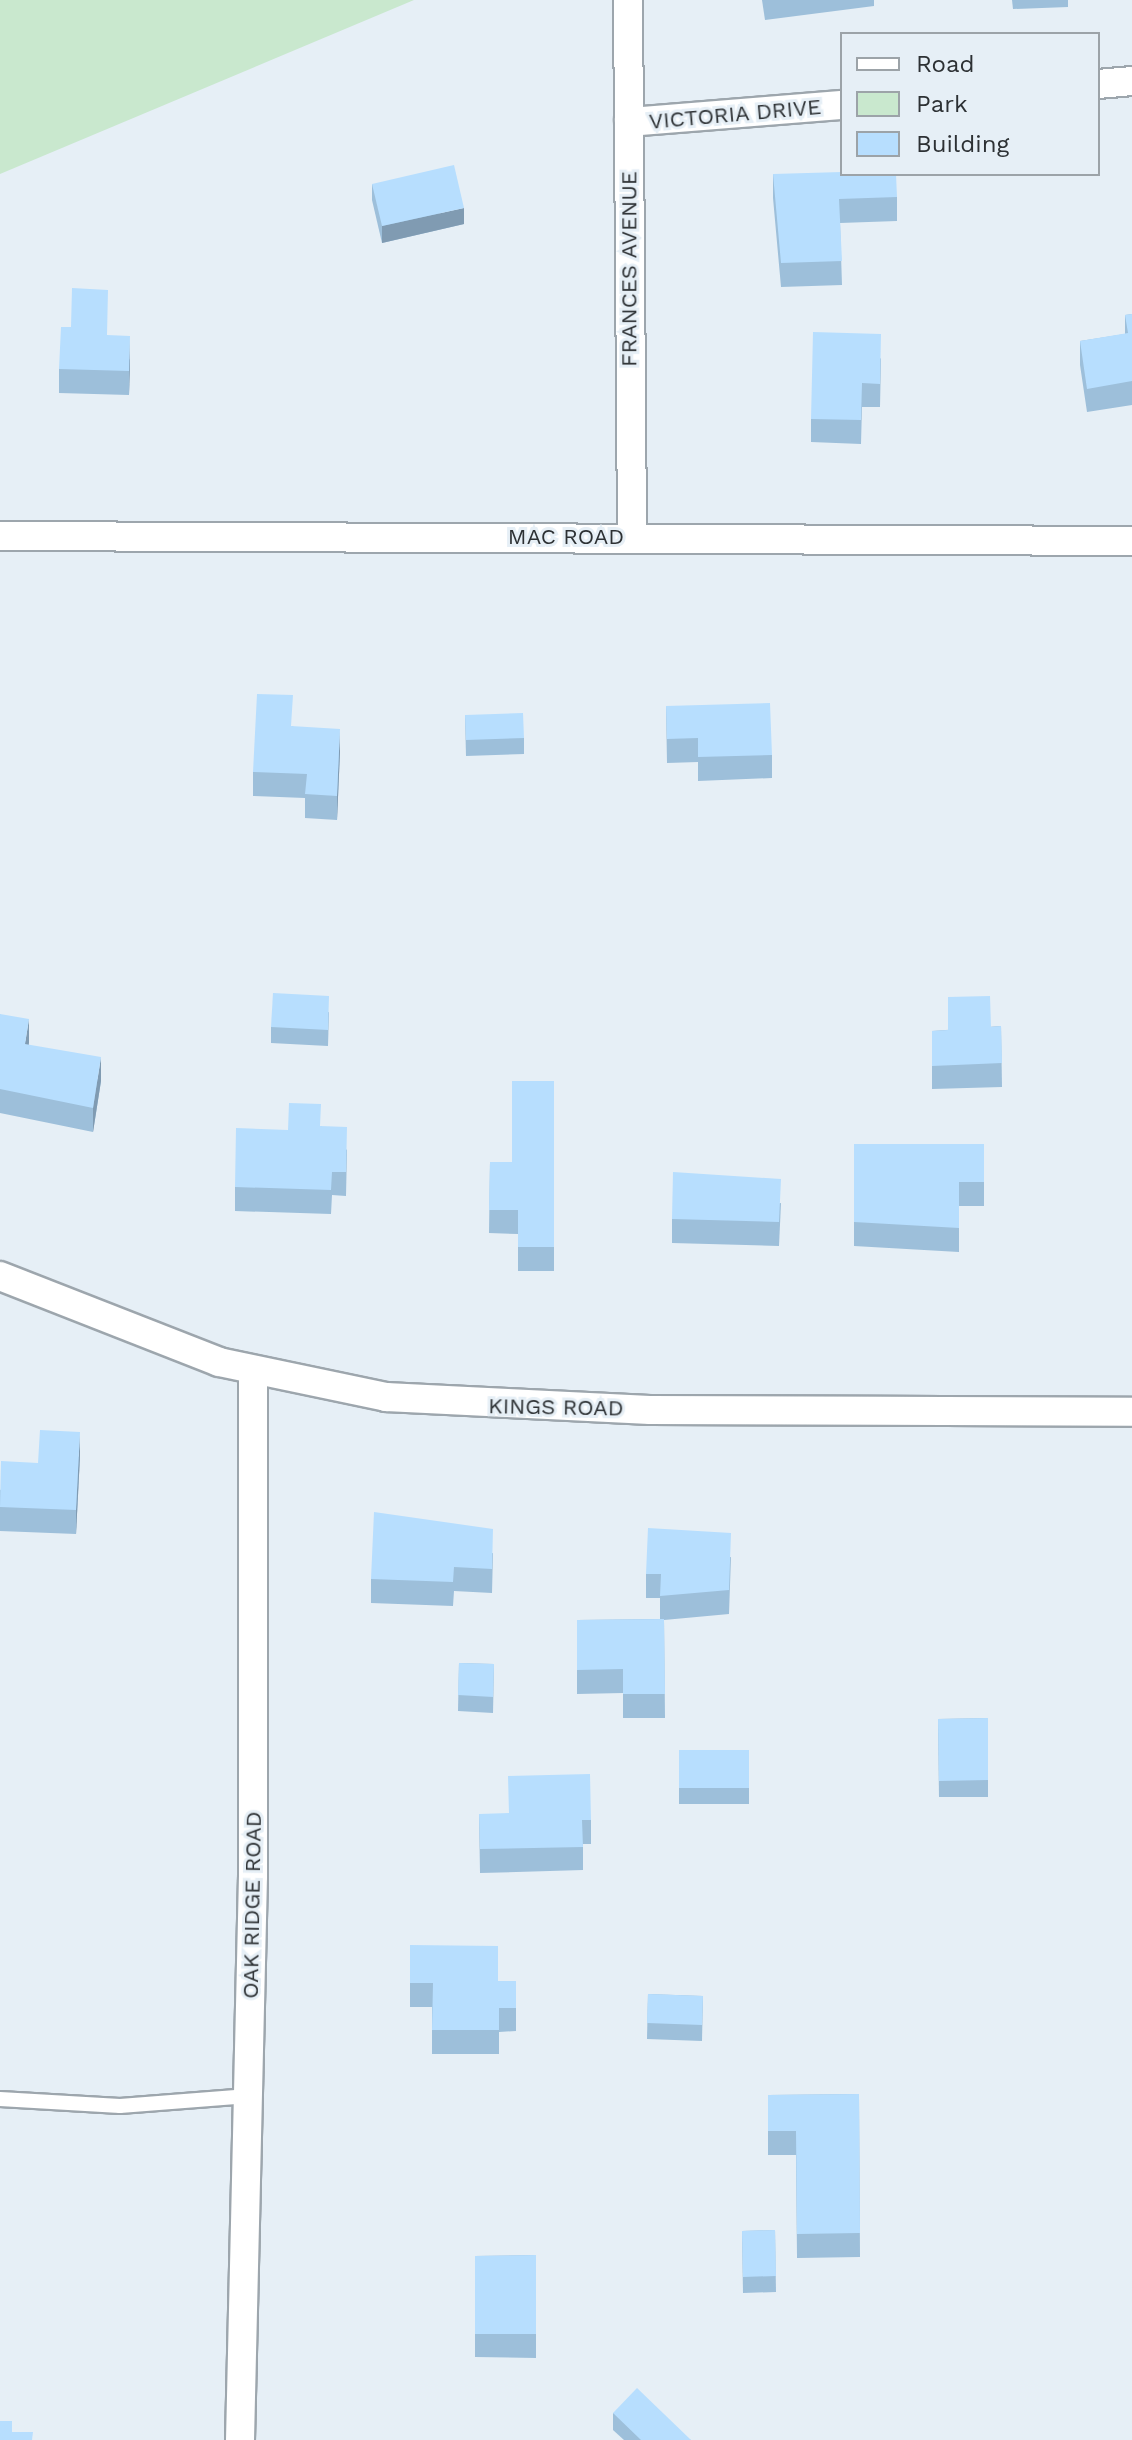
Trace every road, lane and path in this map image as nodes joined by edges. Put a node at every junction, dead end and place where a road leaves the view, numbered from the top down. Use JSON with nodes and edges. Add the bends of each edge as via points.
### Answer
{"nodes":[{"id":1,"x":628,"y":0,"type":"edge"},
{"id":2,"x":1132,"y":81,"type":"edge"},
{"id":3,"x":1100,"y":84,"type":"edge"},
{"id":4,"x":840,"y":105,"type":"edge"},
{"id":5,"x":629,"y":122,"type":"junction"},
{"id":6,"x":0,"y":536,"type":"edge"},
{"id":7,"x":632,"y":537,"type":"junction"},
{"id":8,"x":1132,"y":541,"type":"edge"},
{"id":9,"x":0,"y":1276,"type":"edge"},
{"id":10,"x":253,"y":1370,"type":"junction"},
{"id":11,"x":1132,"y":1412,"type":"edge"},
{"id":12,"x":249,"y":2096,"type":"junction"},
{"id":13,"x":0,"y":2099,"type":"edge"},
{"id":14,"x":240,"y":2440,"type":"edge"}],
"edges":[{"from":1,"to":5,"type":"street","name":"FRANCES AVENUE"},
{"from":2,"to":3,"type":"street"},
{"from":4,"to":5,"type":"street","name":"VICTORIA DRIVE"},
{"from":5,"to":7,"type":"street","name":"FRANCES AVENUE"},
{"from":6,"to":7,"type":"street","name":"MAC ROAD"},
{"from":7,"to":8,"type":"street","name":"MAC ROAD"},
{"from":9,"to":10,"type":"street","name":"KINGS ROAD","via":[[156,1342]]},
{"from":10,"to":11,"type":"street","name":"KINGS ROAD","via":[[478,1406]]},
{"from":10,"to":12,"type":"street","name":"OAK RIDGE ROAD"},
{"from":12,"to":13,"type":"lane","via":[[120,2106]]},
{"from":12,"to":14,"type":"street","name":"OAK RIDGE ROAD"}]}
